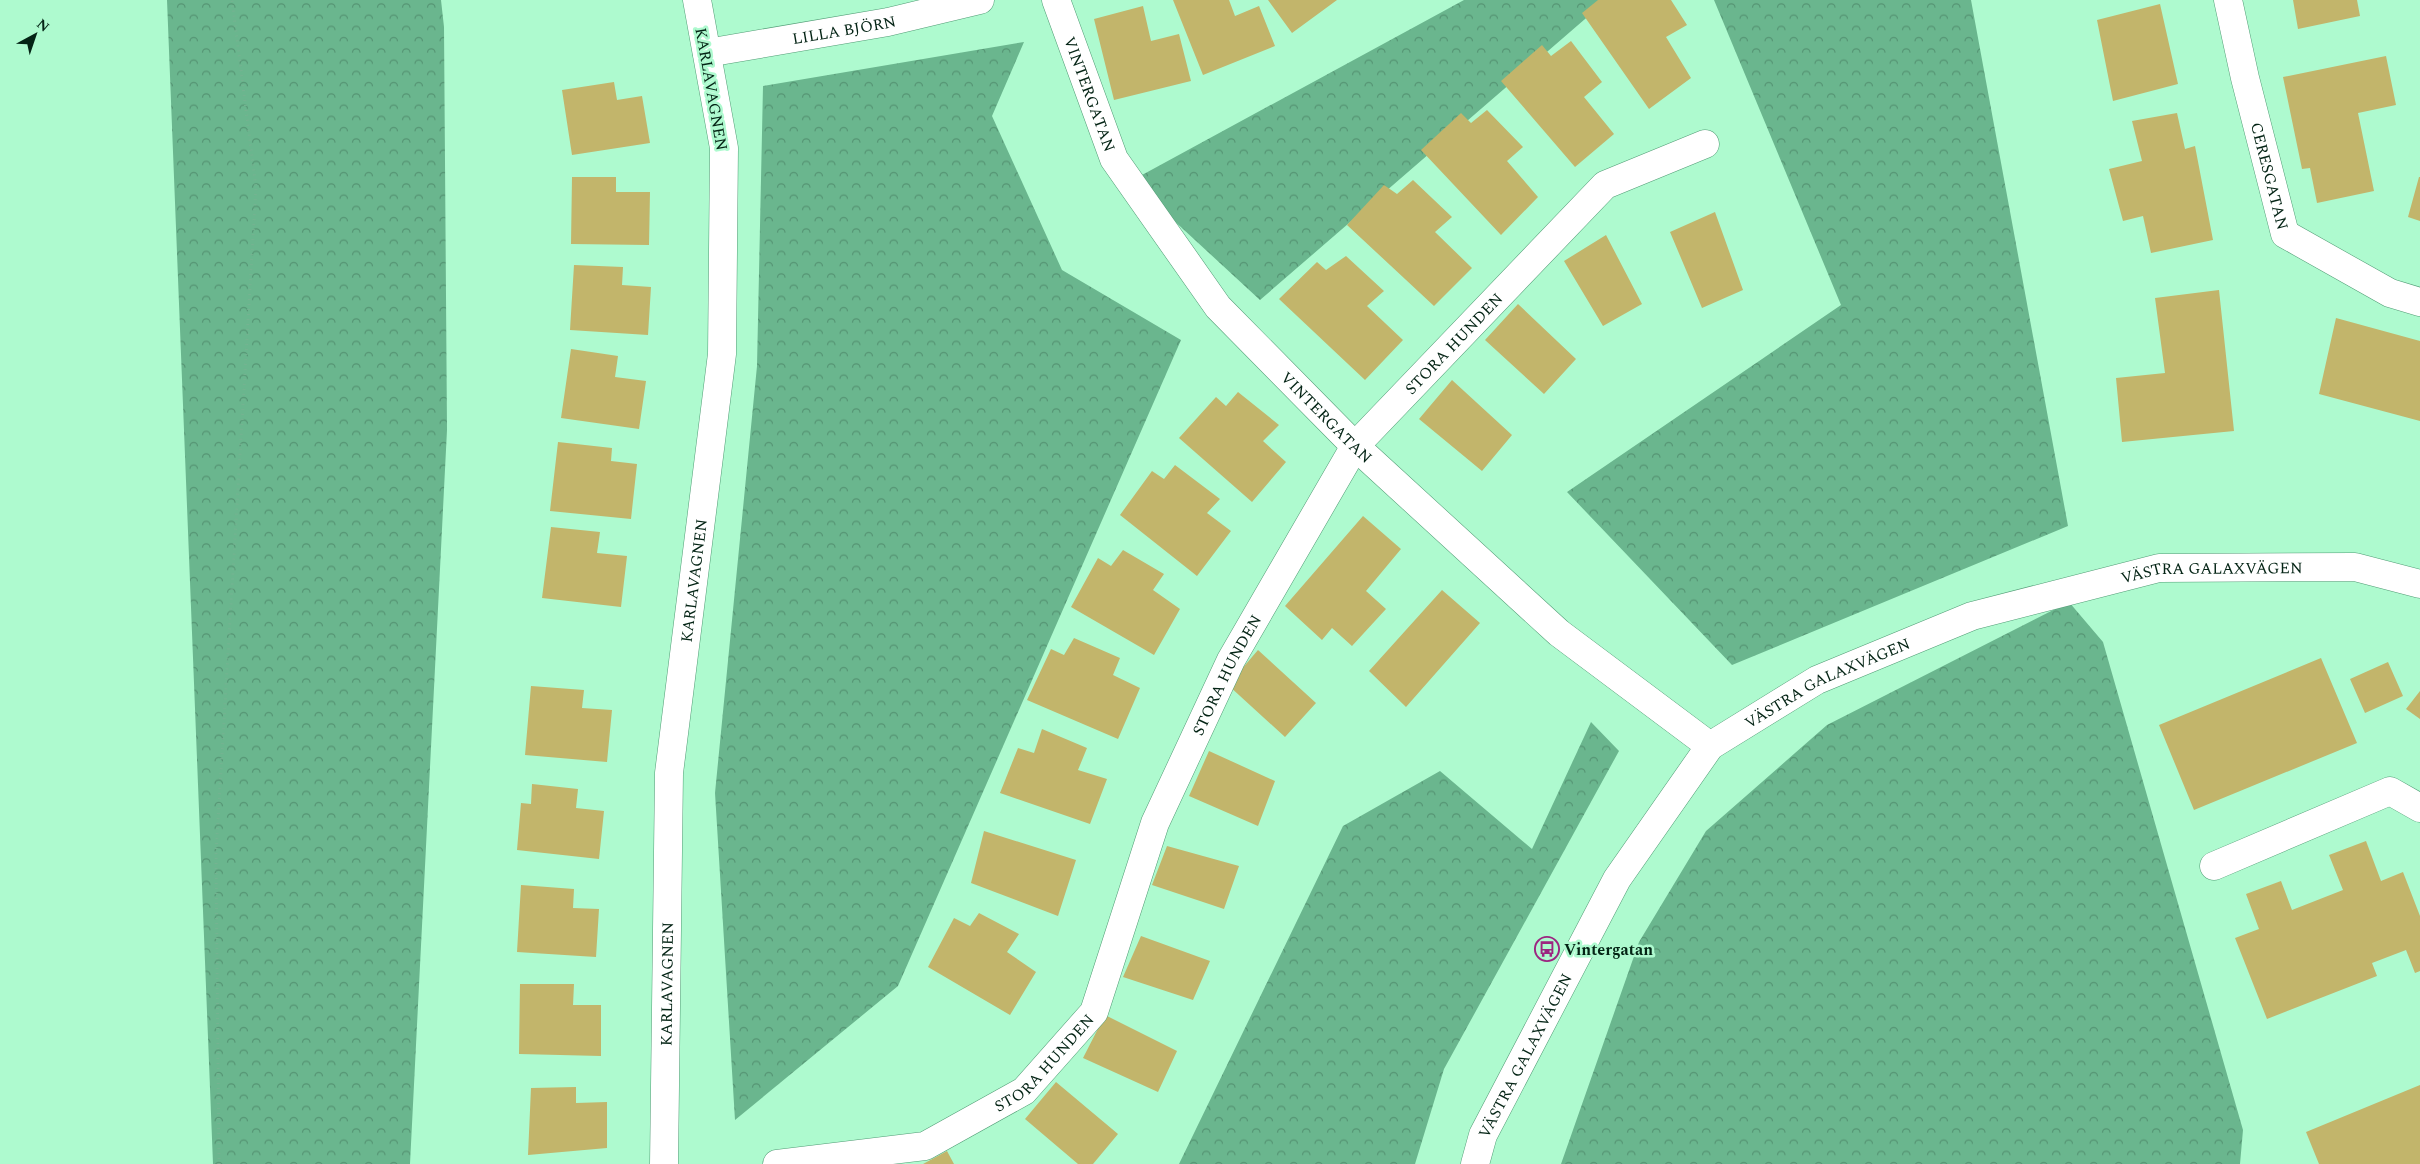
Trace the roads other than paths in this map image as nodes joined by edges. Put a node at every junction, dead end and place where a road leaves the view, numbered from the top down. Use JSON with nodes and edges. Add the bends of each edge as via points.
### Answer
{"nodes":[{"id":1,"x":696,"y":0,"type":"edge"},
{"id":2,"x":980,"y":0,"type":"edge"},
{"id":3,"x":1056,"y":0,"type":"edge"},
{"id":4,"x":2228,"y":0,"type":"edge"},
{"id":5,"x":707,"y":53,"type":"junction"},
{"id":6,"x":1705,"y":144,"type":"dead end"},
{"id":7,"x":2420,"y":302,"type":"edge"},
{"id":8,"x":1355,"y":446,"type":"junction"},
{"id":9,"x":2420,"y":584,"type":"edge"},
{"id":10,"x":1710,"y":746,"type":"junction"},
{"id":11,"x":2420,"y":808,"type":"edge"},
{"id":12,"x":2214,"y":866,"type":"dead end"},
{"id":13,"x":664,"y":1164,"type":"edge"},
{"id":14,"x":777,"y":1164,"type":"edge"},
{"id":15,"x":1475,"y":1164,"type":"edge"}],
"edges":[{"from":1,"to":5,"type":"street","name":"KARLAVAGNEN"},
{"from":2,"to":5,"type":"street","name":"LILLA BJÖRN","via":[[888,22]]},
{"from":3,"to":8,"type":"street","name":"VINTERGATAN","via":[[1114,159],[1218,307]]},
{"from":4,"to":7,"type":"street","name":"CERESGATAN","via":[[2285,234],[2390,293]]},
{"from":5,"to":13,"type":"street","name":"KARLAVAGNEN","via":[[724,148],[722,354],[668,773]]},
{"from":6,"to":8,"type":"street","name":"STORA HUNDEN","via":[[1605,185]]},
{"from":8,"to":10,"type":"street","name":"VINTERGATAN","via":[[1559,633]]},
{"from":8,"to":14,"type":"street","name":"STORA HUNDEN","via":[[1231,660],[1155,823],[1094,1012],[1024,1091],[925,1146]]},
{"from":9,"to":10,"type":"street","name":"VÄSTRA GALAXVÄGEN","via":[[2355,567],[2159,568],[1972,616],[1817,680]]},
{"from":10,"to":15,"type":"street","name":"VÄSTRA GALAXVÄGEN","via":[[1617,878],[1483,1135]]},
{"from":11,"to":12,"type":"street","via":[[2390,791]]}]}
